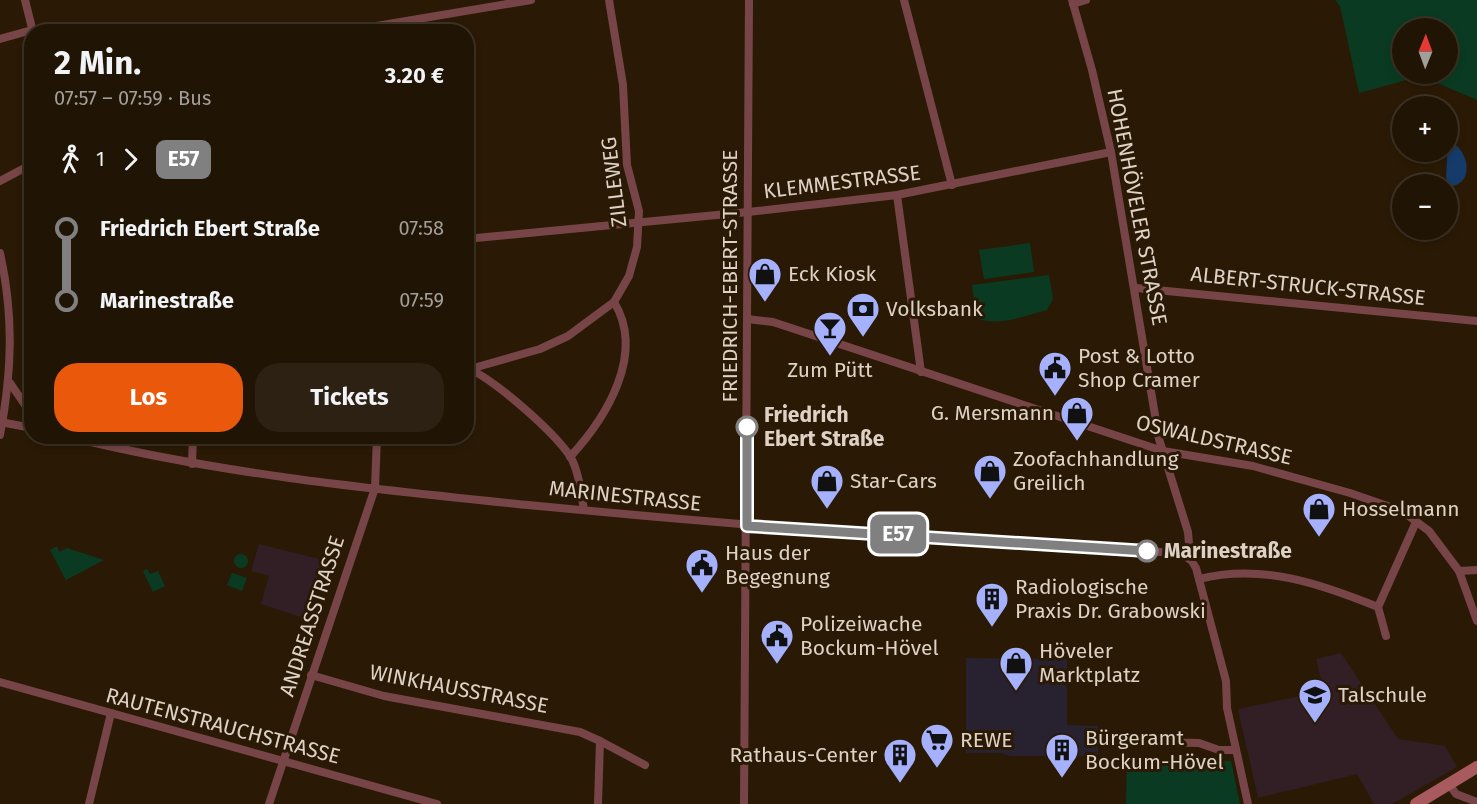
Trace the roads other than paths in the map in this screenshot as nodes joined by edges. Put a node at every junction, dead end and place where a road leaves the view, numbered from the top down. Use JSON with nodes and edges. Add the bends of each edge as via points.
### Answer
{"nodes":[{"id":1,"x":25,"y":0,"type":"edge"},
{"id":2,"x":531,"y":0,"type":"edge"},
{"id":3,"x":609,"y":0,"type":"edge"},
{"id":4,"x":749,"y":0,"type":"edge"},
{"id":5,"x":904,"y":0,"type":"edge"},
{"id":6,"x":1086,"y":0,"type":"edge"},
{"id":7,"x":1072,"y":2,"type":"edge"},
{"id":8,"x":30,"y":24,"type":"edge"},
{"id":9,"x":388,"y":24,"type":"edge"},
{"id":10,"x":24,"y":33,"type":"edge"},
{"id":11,"x":0,"y":39,"type":"edge"},
{"id":12,"x":1112,"y":152,"type":"junction"},
{"id":13,"x":24,"y":168,"type":"edge"},
{"id":14,"x":0,"y":181,"type":"edge"},
{"id":15,"x":952,"y":185,"type":"junction"},
{"id":16,"x":897,"y":195,"type":"junction"},
{"id":17,"x":748,"y":212,"type":"junction"},
{"id":18,"x":639,"y":223,"type":"junction"},
{"id":19,"x":474,"y":238,"type":"edge"},
{"id":20,"x":0,"y":253,"type":"edge"},
{"id":21,"x":1136,"y":288,"type":"junction"},
{"id":22,"x":614,"y":302,"type":"junction"},
{"id":23,"x":747,"y":319,"type":"junction"},
{"id":24,"x":1477,"y":321,"type":"edge"},
{"id":25,"x":474,"y":367,"type":"edge"},
{"id":26,"x":921,"y":372,"type":"junction"},
{"id":27,"x":474,"y":373,"type":"edge"},
{"id":28,"x":10,"y":383,"type":"junction"},
{"id":29,"x":24,"y":403,"type":"edge"},
{"id":30,"x":1,"y":422,"type":"edge"},
{"id":31,"x":24,"y":426,"type":"edge"},
{"id":32,"x":0,"y":435,"type":"edge"},
{"id":33,"x":102,"y":444,"type":"edge"},
{"id":34,"x":193,"y":444,"type":"edge"},
{"id":35,"x":377,"y":444,"type":"edge"},
{"id":36,"x":1163,"y":451,"type":"junction"},
{"id":37,"x":570,"y":457,"type":"junction"},
{"id":38,"x":192,"y":464,"type":"junction"},
{"id":39,"x":375,"y":488,"type":"junction"},
{"id":40,"x":584,"y":510,"type":"junction"},
{"id":41,"x":1416,"y":522,"type":"junction"},
{"id":42,"x":747,"y":526,"type":"junction"},
{"id":43,"x":1186,"y":555,"type":"junction"},
{"id":44,"x":1477,"y":570,"type":"edge"},
{"id":45,"x":1459,"y":572,"type":"junction"},
{"id":46,"x":1199,"y":579,"type":"junction"},
{"id":47,"x":1378,"y":608,"type":"junction"},
{"id":48,"x":1477,"y":621,"type":"edge"},
{"id":49,"x":1386,"y":636,"type":"dead end"},
{"id":50,"x":311,"y":675,"type":"junction"},
{"id":51,"x":0,"y":682,"type":"edge"},
{"id":52,"x":111,"y":713,"type":"junction"},
{"id":53,"x":600,"y":741,"type":"junction"},
{"id":54,"x":1098,"y":741,"type":"dead end"},
{"id":55,"x":1236,"y":750,"type":"junction"},
{"id":56,"x":284,"y":761,"type":"junction"},
{"id":57,"x":645,"y":765,"type":"dead end"},
{"id":58,"x":1477,"y":767,"type":"edge"},
{"id":59,"x":1449,"y":784,"type":"junction"},
{"id":60,"x":1477,"y":802,"type":"edge"},
{"id":61,"x":89,"y":804,"type":"edge"},
{"id":62,"x":269,"y":804,"type":"edge"},
{"id":63,"x":437,"y":804,"type":"edge"},
{"id":64,"x":598,"y":804,"type":"edge"},
{"id":65,"x":744,"y":804,"type":"edge"},
{"id":66,"x":1248,"y":804,"type":"edge"},
{"id":67,"x":1416,"y":804,"type":"edge"}],
"edges":[{"from":1,"to":8,"type":"street"},
{"from":2,"to":9,"type":"street"},
{"from":3,"to":18,"type":"street","name":"ZILLEWEG","via":[[624,85],[627,165]]},
{"from":4,"to":17,"type":"street","name":"FRIEDRICH-EBERT-STRASSE"},
{"from":5,"to":15,"type":"street"},
{"from":6,"to":7,"type":"street"},
{"from":7,"to":12,"type":"street","name":"HOHENHÖVELER STRASSE"},
{"from":10,"to":11,"type":"street"},
{"from":12,"to":15,"type":"street","name":"KLEMMESTRASSE"},
{"from":12,"to":21,"type":"street","name":"HOHENHÖVELER STRASSE"},
{"from":13,"to":14,"type":"street"},
{"from":15,"to":16,"type":"street","name":"KLEMMESTRASSE"},
{"from":16,"to":17,"type":"street","name":"KLEMMESTRASSE"},
{"from":16,"to":26,"type":"street"},
{"from":17,"to":18,"type":"street","name":"KLEMMESTRASSE"},
{"from":17,"to":23,"type":"street","name":"FRIEDRICH-EBERT-STRASSE"},
{"from":18,"to":19,"type":"street","name":"KLEMMESTRASSE"},
{"from":18,"to":22,"type":"street","name":"ZILLEWEG","via":[[634,263]]},
{"from":20,"to":28,"type":"street","via":[[12,334]]},
{"from":21,"to":24,"type":"street","name":"ALBERT-STRUCK-STRASSE"},
{"from":21,"to":36,"type":"street","name":"HOHENHÖVELER STRASSE"},
{"from":22,"to":25,"type":"street","name":"ZILLEWEG","via":[[568,336],[540,349]]},
{"from":22,"to":37,"type":"street","via":[[625,327],[619,381],[606,410]]},
{"from":23,"to":26,"type":"street","name":"OSWALDSTRASSE","via":[[773,322]]},
{"from":23,"to":42,"type":"street","name":"FRIEDRICH-EBERT-STRASSE"},
{"from":26,"to":36,"type":"street","name":"OSWALDSTRASSE"},
{"from":27,"to":37,"type":"street","via":[[504,393]]},
{"from":28,"to":29,"type":"street"},
{"from":28,"to":30,"type":"street"},
{"from":30,"to":31,"type":"street"},
{"from":30,"to":32,"type":"street"},
{"from":33,"to":38,"type":"street","name":"MARINESTRASSE"},
{"from":34,"to":38,"type":"street"},
{"from":35,"to":39,"type":"street","name":"ANDREASSTRASSE"},
{"from":36,"to":41,"type":"street","name":"OSWALDSTRASSE","via":[[1303,479],[1381,503]]},
{"from":36,"to":43,"type":"street","name":"HOHENHÖVELER STRASSE","via":[[1188,532],[1190,544]]},
{"from":37,"to":40,"type":"street"},
{"from":38,"to":39,"type":"street","name":"MARINESTRASSE"},
{"from":39,"to":40,"type":"street","name":"MARINESTRASSE"},
{"from":39,"to":50,"type":"street","name":"ANDREASSTRASSE"},
{"from":40,"to":42,"type":"street","name":"MARINESTRASSE"},
{"from":41,"to":45,"type":"street","name":"OSWALDSTRASSE","via":[[1429,531]]},
{"from":41,"to":47,"type":"street"},
{"from":42,"to":43,"type":"street","name":"MARINESTRASSE"},
{"from":42,"to":65,"type":"street","name":"FRIEDRICH-EBERT-STRASSE"},
{"from":43,"to":46,"type":"street","name":"HOHENHÖVELER STRASSE"},
{"from":44,"to":45,"type":"street"},
{"from":45,"to":48,"type":"street","name":"OSWALDSTRASSE"},
{"from":46,"to":47,"type":"street","via":[[1238,573],[1298,579]]},
{"from":46,"to":55,"type":"street","name":"HOHENHÖVELER STRASSE","via":[[1226,681]]},
{"from":47,"to":49,"type":"street"},
{"from":50,"to":53,"type":"street","name":"WINKHAUSSTRASSE","via":[[384,696],[558,726]]},
{"from":50,"to":56,"type":"street","name":"ANDREASSTRASSE"},
{"from":51,"to":52,"type":"street","name":"RAUTENSTRAUCHSTRASSE"},
{"from":52,"to":56,"type":"street","name":"RAUTENSTRAUCHSTRASSE"},
{"from":52,"to":61,"type":"street"},
{"from":53,"to":57,"type":"street","name":"WINKHAUSSTRASSE"},
{"from":53,"to":64,"type":"street"},
{"from":54,"to":55,"type":"street","via":[[1199,743],[1219,750]]},
{"from":55,"to":66,"type":"street","name":"HOHENHÖVELER STRASSE"},
{"from":56,"to":62,"type":"street","name":"ANDREASSTRASSE"},
{"from":56,"to":63,"type":"street","name":"RAUTENSTRAUCHSTRASSE"},
{"from":58,"to":59,"type":"street"},
{"from":59,"to":60,"type":"street","via":[[1456,794]]},
{"from":59,"to":67,"type":"street"}]}
